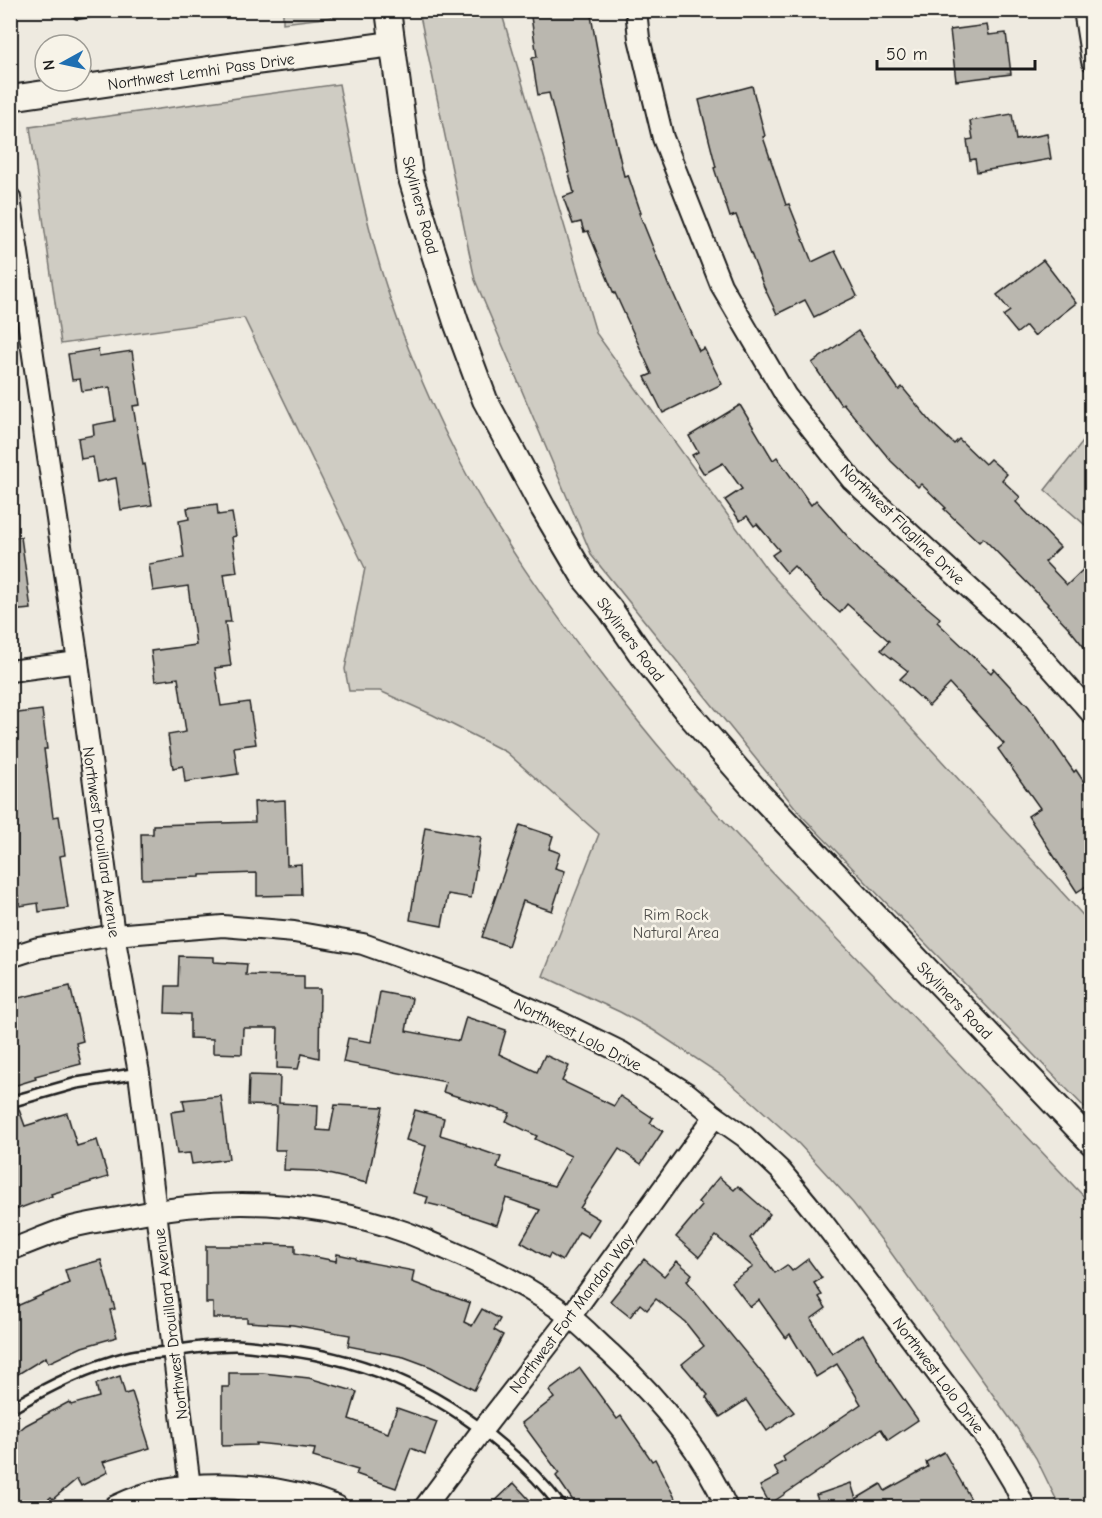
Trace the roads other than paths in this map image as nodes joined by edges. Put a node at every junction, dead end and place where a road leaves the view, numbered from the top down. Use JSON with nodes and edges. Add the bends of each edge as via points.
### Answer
{"nodes":[{"id":1,"x":77,"y":10,"type":"edge"},
{"id":2,"x":97,"y":10,"type":"edge"},
{"id":3,"x":388,"y":10,"type":"edge"},
{"id":4,"x":636,"y":10,"type":"edge"},
{"id":5,"x":1084,"y":10,"type":"edge"},
{"id":6,"x":392,"y":45,"type":"junction"},
{"id":7,"x":1092,"y":61,"type":"edge"},
{"id":8,"x":10,"y":98,"type":"edge"},
{"id":9,"x":10,"y":198,"type":"edge"},
{"id":10,"x":78,"y":662,"type":"junction"},
{"id":11,"x":10,"y":671,"type":"edge"},
{"id":12,"x":1092,"y":714,"type":"edge"},
{"id":13,"x":114,"y":935,"type":"junction"},
{"id":14,"x":10,"y":957,"type":"edge"},
{"id":15,"x":138,"y":1073,"type":"junction"},
{"id":16,"x":10,"y":1102,"type":"edge"},
{"id":17,"x":715,"y":1116,"type":"junction"},
{"id":18,"x":1092,"y":1143,"type":"edge"},
{"id":19,"x":156,"y":1210,"type":"junction"},
{"id":20,"x":10,"y":1250,"type":"edge"},
{"id":21,"x":570,"y":1317,"type":"junction"},
{"id":22,"x":173,"y":1351,"type":"junction"},
{"id":23,"x":10,"y":1409,"type":"edge"},
{"id":24,"x":483,"y":1429,"type":"junction"},
{"id":25,"x":190,"y":1487,"type":"junction"},
{"id":26,"x":116,"y":1508,"type":"edge"},
{"id":27,"x":336,"y":1508,"type":"edge"},
{"id":28,"x":424,"y":1508,"type":"edge"},
{"id":29,"x":562,"y":1508,"type":"edge"},
{"id":30,"x":727,"y":1508,"type":"edge"},
{"id":31,"x":1025,"y":1508,"type":"edge"}],
"edges":[{"from":1,"to":2,"type":"lane"},
{"from":3,"to":6,"type":"street","name":"Skyliners Road"},
{"from":4,"to":12,"type":"street","name":"Northwest Flagline Drive","via":[[663,138],[721,285],[786,396],[852,480],[1029,643]]},
{"from":5,"to":7,"type":"street"},
{"from":6,"to":8,"type":"street","name":"Northwest Lemhi Pass Drive"},
{"from":6,"to":18,"type":"street","name":"Skyliners Road","via":[[410,176],[456,322],[485,400],[585,579],[688,714],[758,793]]},
{"from":9,"to":10,"type":"street","name":"Northwest Drouillard Avenue"},
{"from":10,"to":11,"type":"street"},
{"from":10,"to":13,"type":"street","name":"Northwest Drouillard Avenue"},
{"from":13,"to":14,"type":"street","name":"Northwest Lolo Drive","via":[[38,948]]},
{"from":13,"to":15,"type":"street","name":"Northwest Drouillard Avenue"},
{"from":13,"to":17,"type":"street","name":"Northwest Lolo Drive","via":[[223,926],[294,932],[363,944],[470,982],[554,1019],[621,1052]]},
{"from":15,"to":16,"type":"lane","via":[[77,1083]]},
{"from":15,"to":19,"type":"street","name":"Northwest Drouillard Avenue"},
{"from":17,"to":21,"type":"street","name":"Northwest Fort Mandan Way"},
{"from":17,"to":31,"type":"street","name":"Northwest Lolo Drive","via":[[745,1137],[780,1170],[822,1221],[989,1442]]},
{"from":19,"to":20,"type":"street","via":[[67,1228]]},
{"from":19,"to":21,"type":"street","via":[[265,1204],[313,1208],[359,1218],[470,1259],[522,1284]]},
{"from":19,"to":22,"type":"street","name":"Northwest Drouillard Avenue"},
{"from":21,"to":24,"type":"street","name":"Northwest Fort Mandan Way"},
{"from":21,"to":30,"type":"street","via":[[662,1407],[692,1446]]},
{"from":22,"to":23,"type":"lane","via":[[127,1357],[99,1366]]},
{"from":22,"to":24,"type":"lane","via":[[237,1345],[326,1356],[414,1386]]},
{"from":22,"to":25,"type":"street","name":"Northwest Drouillard Avenue"},
{"from":24,"to":28,"type":"street","name":"Northwest Fort Mandan Way"},
{"from":24,"to":29,"type":"lane","via":[[524,1464]]},
{"from":25,"to":26,"type":"street","via":[[161,1492]]},
{"from":25,"to":27,"type":"street","via":[[281,1491]]}]}
